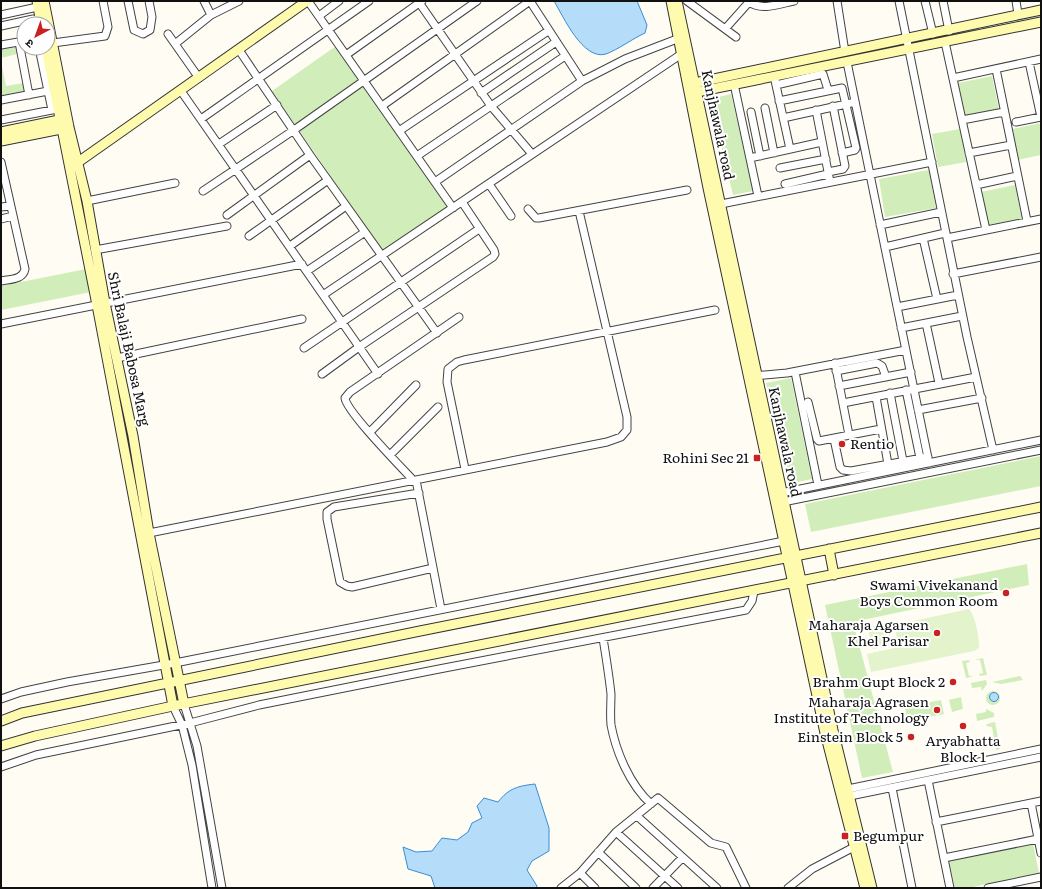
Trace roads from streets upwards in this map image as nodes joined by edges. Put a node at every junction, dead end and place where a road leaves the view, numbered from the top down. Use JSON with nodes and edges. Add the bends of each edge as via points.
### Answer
{"nodes":[{"id":1,"x":103,"y":1,"type":"edge"},
{"id":2,"x":128,"y":1,"type":"edge"},
{"id":3,"x":149,"y":1,"type":"edge"},
{"id":4,"x":204,"y":1,"type":"edge"},
{"id":5,"x":239,"y":1,"type":"edge"},
{"id":6,"x":339,"y":1,"type":"edge"},
{"id":7,"x":369,"y":1,"type":"edge"},
{"id":8,"x":477,"y":1,"type":"edge"},
{"id":9,"x":530,"y":1,"type":"edge"},
{"id":10,"x":671,"y":1,"type":"edge"},
{"id":11,"x":677,"y":1,"type":"edge"},
{"id":12,"x":687,"y":1,"type":"edge"},
{"id":13,"x":789,"y":1,"type":"edge"},
{"id":14,"x":837,"y":1,"type":"edge"},
{"id":15,"x":899,"y":1,"type":"edge"},
{"id":16,"x":925,"y":1,"type":"edge"},
{"id":17,"x":943,"y":1,"type":"edge"},
{"id":18,"x":1016,"y":1,"type":"edge"},
{"id":19,"x":304,"y":2,"type":"edge"},
{"id":20,"x":420,"y":2,"type":"edge"},
{"id":21,"x":749,"y":2,"type":"edge"},
{"id":22,"x":41,"y":3,"type":"edge"},
{"id":23,"x":1041,"y":10,"type":"edge"},
{"id":24,"x":1018,"y":14,"type":"junction"},
{"id":25,"x":1,"y":15,"type":"edge"},
{"id":26,"x":212,"y":15,"type":"junction"},
{"id":27,"x":41,"y":16,"type":"edge"},
{"id":28,"x":43,"y":16,"type":"edge"},
{"id":29,"x":319,"y":16,"type":"junction"},
{"id":30,"x":1041,"y":22,"type":"edge"},
{"id":31,"x":16,"y":23,"type":"edge"},
{"id":32,"x":1,"y":26,"type":"edge"},
{"id":33,"x":328,"y":29,"type":"junction"},
{"id":34,"x":438,"y":29,"type":"junction"},
{"id":35,"x":725,"y":29,"type":"junction"},
{"id":36,"x":548,"y":31,"type":"junction"},
{"id":37,"x":949,"y":31,"type":"junction"},
{"id":38,"x":168,"y":34,"type":"dead end"},
{"id":39,"x":933,"y":34,"type":"junction"},
{"id":40,"x":736,"y":37,"type":"dead end"},
{"id":41,"x":678,"y":38,"type":"junction"},
{"id":42,"x":907,"y":38,"type":"junction"},
{"id":43,"x":16,"y":42,"type":"edge"},
{"id":44,"x":556,"y":42,"type":"junction"},
{"id":45,"x":945,"y":42,"type":"junction"},
{"id":46,"x":56,"y":44,"type":"edge"},
{"id":47,"x":175,"y":44,"type":"junction"},
{"id":48,"x":1,"y":45,"type":"edge"},
{"id":49,"x":910,"y":49,"type":"junction"},
{"id":50,"x":239,"y":50,"type":"junction"},
{"id":51,"x":845,"y":52,"type":"junction"},
{"id":52,"x":456,"y":54,"type":"junction"},
{"id":53,"x":346,"y":55,"type":"junction"},
{"id":54,"x":680,"y":55,"type":"junction"},
{"id":55,"x":23,"y":56,"type":"edge"},
{"id":56,"x":41,"y":56,"type":"edge"},
{"id":57,"x":51,"y":56,"type":"edge"},
{"id":58,"x":565,"y":56,"type":"junction"},
{"id":59,"x":1041,"y":59,"type":"edge"},
{"id":60,"x":847,"y":62,"type":"junction"},
{"id":61,"x":1029,"y":62,"type":"junction"},
{"id":62,"x":996,"y":69,"type":"junction"},
{"id":63,"x":199,"y":78,"type":"junction"},
{"id":64,"x":258,"y":78,"type":"junction"},
{"id":65,"x":953,"y":78,"type":"junction"},
{"id":66,"x":775,"y":80,"type":"junction"},
{"id":67,"x":364,"y":81,"type":"junction"},
{"id":68,"x":473,"y":81,"type":"junction"},
{"id":69,"x":582,"y":81,"type":"junction"},
{"id":70,"x":734,"y":84,"type":"junction"},
{"id":71,"x":692,"y":89,"type":"junction"},
{"id":72,"x":828,"y":90,"type":"junction"},
{"id":73,"x":48,"y":91,"type":"junction"},
{"id":74,"x":181,"y":91,"type":"junction"},
{"id":75,"x":481,"y":93,"type":"junction"},
{"id":76,"x":28,"y":95,"type":"junction"},
{"id":77,"x":1,"y":100,"type":"edge"},
{"id":78,"x":779,"y":101,"type":"junction"},
{"id":79,"x":855,"y":102,"type":"junction"},
{"id":80,"x":847,"y":104,"type":"junction"},
{"id":81,"x":277,"y":105,"type":"junction"},
{"id":82,"x":382,"y":106,"type":"junction"},
{"id":83,"x":491,"y":106,"type":"junction"},
{"id":84,"x":833,"y":106,"type":"junction"},
{"id":85,"x":765,"y":108,"type":"dead end"},
{"id":86,"x":816,"y":110,"type":"junction"},
{"id":87,"x":750,"y":112,"type":"dead end"},
{"id":88,"x":1004,"y":112,"type":"junction"},
{"id":89,"x":1041,"y":117,"type":"edge"},
{"id":90,"x":783,"y":118,"type":"junction"},
{"id":91,"x":201,"y":119,"type":"junction"},
{"id":92,"x":1,"y":120,"type":"edge"},
{"id":93,"x":962,"y":120,"type":"junction"},
{"id":94,"x":1016,"y":122,"type":"dead end"},
{"id":95,"x":65,"y":124,"type":"junction"},
{"id":96,"x":294,"y":130,"type":"junction"},
{"id":97,"x":512,"y":130,"type":"junction"},
{"id":98,"x":400,"y":131,"type":"junction"},
{"id":99,"x":1,"y":132,"type":"edge"},
{"id":100,"x":1,"y":141,"type":"edge"},
{"id":101,"x":822,"y":142,"type":"junction"},
{"id":102,"x":218,"y":144,"type":"junction"},
{"id":103,"x":1011,"y":146,"type":"junction"},
{"id":104,"x":790,"y":149,"type":"junction"},
{"id":105,"x":774,"y":153,"type":"junction"},
{"id":106,"x":842,"y":153,"type":"junction"},
{"id":107,"x":969,"y":153,"type":"junction"},
{"id":108,"x":532,"y":154,"type":"junction"},
{"id":109,"x":310,"y":155,"type":"junction"},
{"id":110,"x":417,"y":156,"type":"junction"},
{"id":111,"x":760,"y":156,"type":"junction"},
{"id":112,"x":750,"y":158,"type":"junction"},
{"id":113,"x":826,"y":159,"type":"junction"},
{"id":114,"x":1,"y":162,"type":"edge"},
{"id":115,"x":78,"y":162,"type":"junction"},
{"id":116,"x":932,"y":162,"type":"junction"},
{"id":117,"x":780,"y":168,"type":"dead end"},
{"id":118,"x":70,"y":169,"type":"junction"},
{"id":119,"x":236,"y":170,"type":"junction"},
{"id":120,"x":828,"y":173,"type":"junction"},
{"id":121,"x":870,"y":174,"type":"junction"},
{"id":122,"x":1017,"y":176,"type":"junction"},
{"id":123,"x":328,"y":180,"type":"junction"},
{"id":124,"x":435,"y":182,"type":"junction"},
{"id":125,"x":830,"y":182,"type":"junction"},
{"id":126,"x":175,"y":183,"type":"dead end"},
{"id":127,"x":489,"y":184,"type":"junction"},
{"id":128,"x":785,"y":184,"type":"dead end"},
{"id":129,"x":976,"y":185,"type":"junction"},
{"id":130,"x":687,"y":190,"type":"dead end"},
{"id":131,"x":203,"y":191,"type":"dead end"},
{"id":132,"x":254,"y":195,"type":"junction"},
{"id":133,"x":758,"y":196,"type":"junction"},
{"id":134,"x":87,"y":201,"type":"junction"},
{"id":135,"x":462,"y":202,"type":"junction"},
{"id":136,"x":716,"y":205,"type":"junction"},
{"id":137,"x":10,"y":206,"type":"junction"},
{"id":138,"x":346,"y":206,"type":"junction"},
{"id":139,"x":1,"y":207,"type":"edge"},
{"id":140,"x":453,"y":208,"type":"junction"},
{"id":141,"x":528,"y":209,"type":"dead end"},
{"id":142,"x":579,"y":211,"type":"junction"},
{"id":143,"x":941,"y":212,"type":"junction"},
{"id":144,"x":227,"y":215,"type":"dead end"},
{"id":145,"x":13,"y":216,"type":"junction"},
{"id":146,"x":511,"y":216,"type":"dead end"},
{"id":147,"x":1,"y":218,"type":"edge"},
{"id":148,"x":1041,"y":218,"type":"edge"},
{"id":149,"x":272,"y":220,"type":"junction"},
{"id":150,"x":1027,"y":222,"type":"junction"},
{"id":151,"x":880,"y":225,"type":"junction"},
{"id":152,"x":227,"y":226,"type":"dead end"},
{"id":153,"x":479,"y":229,"type":"junction"},
{"id":154,"x":986,"y":230,"type":"junction"},
{"id":155,"x":365,"y":232,"type":"junction"},
{"id":156,"x":249,"y":236,"type":"dead end"},
{"id":157,"x":946,"y":236,"type":"junction"},
{"id":158,"x":923,"y":238,"type":"junction"},
{"id":159,"x":290,"y":246,"type":"junction"},
{"id":160,"x":884,"y":247,"type":"junction"},
{"id":161,"x":95,"y":250,"type":"junction"},
{"id":162,"x":382,"y":256,"type":"junction"},
{"id":163,"x":1041,"y":256,"type":"edge"},
{"id":164,"x":302,"y":264,"type":"junction"},
{"id":165,"x":307,"y":271,"type":"junction"},
{"id":166,"x":954,"y":274,"type":"junction"},
{"id":167,"x":1,"y":281,"type":"edge"},
{"id":168,"x":400,"y":282,"type":"junction"},
{"id":169,"x":323,"y":295,"type":"junction"},
{"id":170,"x":958,"y":295,"type":"junction"},
{"id":171,"x":937,"y":299,"type":"junction"},
{"id":172,"x":101,"y":304,"type":"junction"},
{"id":173,"x":418,"y":307,"type":"junction"},
{"id":174,"x":897,"y":307,"type":"junction"},
{"id":175,"x":715,"y":310,"type":"dead end"},
{"id":176,"x":962,"y":316,"type":"junction"},
{"id":177,"x":460,"y":317,"type":"dead end"},
{"id":178,"x":302,"y":319,"type":"dead end"},
{"id":179,"x":342,"y":323,"type":"junction"},
{"id":180,"x":926,"y":323,"type":"junction"},
{"id":181,"x":1,"y":324,"type":"edge"},
{"id":182,"x":901,"y":328,"type":"junction"},
{"id":183,"x":437,"y":333,"type":"junction"},
{"id":184,"x":606,"y":333,"type":"junction"},
{"id":185,"x":359,"y":347,"type":"junction"},
{"id":186,"x":304,"y":348,"type":"dead end"},
{"id":187,"x":906,"y":350,"type":"junction"},
{"id":188,"x":117,"y":358,"type":"junction"},
{"id":189,"x":835,"y":363,"type":"junction"},
{"id":190,"x":836,"y":371,"type":"junction"},
{"id":191,"x":795,"y":372,"type":"junction"},
{"id":192,"x":911,"y":372,"type":"junction"},
{"id":193,"x":322,"y":374,"type":"dead end"},
{"id":194,"x":378,"y":374,"type":"junction"},
{"id":195,"x":753,"y":376,"type":"junction"},
{"id":196,"x":976,"y":376,"type":"junction"},
{"id":197,"x":886,"y":377,"type":"junction"},
{"id":198,"x":939,"y":383,"type":"junction"},
{"id":199,"x":416,"y":385,"type":"dead end"},
{"id":200,"x":839,"y":386,"type":"junction"},
{"id":201,"x":914,"y":388,"type":"junction"},
{"id":202,"x":906,"y":390,"type":"junction"},
{"id":203,"x":890,"y":393,"type":"junction"},
{"id":204,"x":876,"y":397,"type":"junction"},
{"id":205,"x":982,"y":398,"type":"junction"},
{"id":206,"x":808,"y":402,"type":"dead end"},
{"id":207,"x":843,"y":404,"type":"junction"},
{"id":208,"x":438,"y":407,"type":"dead end"},
{"id":209,"x":918,"y":410,"type":"junction"},
{"id":210,"x":881,"y":429,"type":"junction"},
{"id":211,"x":370,"y":432,"type":"junction"},
{"id":212,"x":849,"y":435,"type":"junction"},
{"id":213,"x":834,"y":439,"type":"junction"},
{"id":214,"x":1041,"y":440,"type":"edge"},
{"id":215,"x":993,"y":450,"type":"junction"},
{"id":216,"x":1041,"y":450,"type":"edge"},
{"id":217,"x":390,"y":455,"type":"junction"},
{"id":218,"x":920,"y":458,"type":"junction"},
{"id":219,"x":928,"y":460,"type":"junction"},
{"id":220,"x":903,"y":461,"type":"junction"},
{"id":221,"x":888,"y":464,"type":"junction"},
{"id":222,"x":465,"y":469,"type":"junction"},
{"id":223,"x":414,"y":480,"type":"junction"},
{"id":224,"x":818,"y":485,"type":"junction"},
{"id":225,"x":419,"y":493,"type":"junction"},
{"id":226,"x":782,"y":497,"type":"junction"},
{"id":227,"x":1041,"y":507,"type":"edge"},
{"id":228,"x":149,"y":533,"type":"junction"},
{"id":229,"x":1041,"y":533,"type":"edge"},
{"id":230,"x":784,"y":541,"type":"junction"},
{"id":231,"x":828,"y":549,"type":"junction"},
{"id":232,"x":791,"y":556,"type":"junction"},
{"id":233,"x":433,"y":568,"type":"junction"},
{"id":234,"x":834,"y":575,"type":"junction"},
{"id":235,"x":797,"y":582,"type":"junction"},
{"id":236,"x":754,"y":591,"type":"junction"},
{"id":237,"x":441,"y":609,"type":"junction"},
{"id":238,"x":603,"y":638,"type":"junction"},
{"id":239,"x":175,"y":663,"type":"junction"},
{"id":240,"x":165,"y":664,"type":"junction"},
{"id":241,"x":178,"y":680,"type":"junction"},
{"id":242,"x":168,"y":682,"type":"junction"},
{"id":243,"x":1,"y":699,"type":"edge"},
{"id":244,"x":184,"y":704,"type":"junction"},
{"id":245,"x":173,"y":706,"type":"junction"},
{"id":246,"x":1,"y":721,"type":"edge"},
{"id":247,"x":190,"y":723,"type":"junction"},
{"id":248,"x":182,"y":725,"type":"junction"},
{"id":249,"x":1,"y":746,"type":"edge"},
{"id":250,"x":1041,"y":749,"type":"edge"},
{"id":251,"x":1041,"y":757,"type":"edge"},
{"id":252,"x":1,"y":767,"type":"edge"},
{"id":253,"x":928,"y":780,"type":"junction"},
{"id":254,"x":892,"y":788,"type":"junction"},
{"id":255,"x":845,"y":793,"type":"junction"},
{"id":256,"x":1041,"y":801,"type":"edge"},
{"id":257,"x":1031,"y":803,"type":"junction"},
{"id":258,"x":651,"y":804,"type":"junction"},
{"id":259,"x":637,"y":816,"type":"junction"},
{"id":260,"x":936,"y":822,"type":"junction"},
{"id":261,"x":616,"y":832,"type":"junction"},
{"id":262,"x":1038,"y":839,"type":"junction"},
{"id":263,"x":854,"y":847,"type":"junction"},
{"id":264,"x":598,"y":852,"type":"junction"},
{"id":265,"x":1041,"y":853,"type":"edge"},
{"id":266,"x":682,"y":858,"type":"junction"},
{"id":267,"x":944,"y":858,"type":"junction"},
{"id":268,"x":580,"y":873,"type":"junction"},
{"id":269,"x":664,"y":876,"type":"junction"},
{"id":270,"x":1041,"y":877,"type":"edge"},
{"id":271,"x":743,"y":887,"type":"edge"},
{"id":272,"x":212,"y":888,"type":"edge"},
{"id":273,"x":222,"y":888,"type":"edge"},
{"id":274,"x":563,"y":888,"type":"edge"},
{"id":275,"x":595,"y":888,"type":"edge"},
{"id":276,"x":636,"y":888,"type":"edge"},
{"id":277,"x":653,"y":888,"type":"edge"},
{"id":278,"x":678,"y":888,"type":"edge"},
{"id":279,"x":716,"y":888,"type":"edge"},
{"id":280,"x":788,"y":888,"type":"edge"},
{"id":281,"x":865,"y":888,"type":"edge"},
{"id":282,"x":872,"y":888,"type":"edge"},
{"id":283,"x":912,"y":888,"type":"edge"},
{"id":284,"x":950,"y":888,"type":"edge"},
{"id":285,"x":988,"y":888,"type":"edge"}],
"edges":[{"from":1,"to":46,"type":"street","via":[[108,27],[105,36]]},
{"from":2,"to":3,"type":"street","via":[[134,30],[143,34],[150,30],[152,25]]},
{"from":4,"to":26,"type":"street"},
{"from":5,"to":26,"type":"street"},
{"from":6,"to":29,"type":"street"},
{"from":7,"to":33,"type":"street"},
{"from":8,"to":34,"type":"street"},
{"from":9,"to":36,"type":"street"},
{"from":9,"to":52,"type":"street"},
{"from":10,"to":41,"type":"street","name":"Kanjhawala road"},
{"from":11,"to":71,"type":"street","name":"Kanjhawala road"},
{"from":12,"to":35,"type":"street"},
{"from":13,"to":21,"type":"street","via":[[763,7],[754,6]]},
{"from":14,"to":51,"type":"street"},
{"from":15,"to":42,"type":"street"},
{"from":16,"to":39,"type":"street"},
{"from":17,"to":37,"type":"street"},
{"from":18,"to":24,"type":"street"},
{"from":19,"to":29,"type":"street"},
{"from":19,"to":50,"type":"street"},
{"from":20,"to":34,"type":"street"},
{"from":20,"to":53,"type":"street"},
{"from":21,"to":35,"type":"street"},
{"from":22,"to":25,"type":"street"},
{"from":22,"to":27,"type":"street"},
{"from":22,"to":28,"type":"street","name":"Shri Balaji Babosa Marg"},
{"from":23,"to":24,"type":"street"},
{"from":24,"to":37,"type":"street"},
{"from":26,"to":47,"type":"street"},
{"from":29,"to":33,"type":"street"},
{"from":30,"to":45,"type":"street"},
{"from":31,"to":32,"type":"street"},
{"from":33,"to":53,"type":"street"},
{"from":33,"to":64,"type":"street"},
{"from":34,"to":52,"type":"street"},
{"from":34,"to":67,"type":"street"},
{"from":35,"to":40,"type":"street"},
{"from":36,"to":44,"type":"street"},
{"from":36,"to":68,"type":"street"},
{"from":37,"to":39,"type":"street"},
{"from":38,"to":47,"type":"street"},
{"from":39,"to":42,"type":"street"},
{"from":41,"to":54,"type":"street","name":"Kanjhawala road"},
{"from":41,"to":69,"type":"street","via":[[625,59]]},
{"from":42,"to":49,"type":"street"},
{"from":42,"to":51,"type":"street"},
{"from":43,"to":48,"type":"street"},
{"from":44,"to":58,"type":"street"},
{"from":44,"to":75,"type":"street"},
{"from":45,"to":49,"type":"street"},
{"from":45,"to":65,"type":"street"},
{"from":47,"to":63,"type":"street"},
{"from":49,"to":60,"type":"street"},
{"from":49,"to":116,"type":"street"},
{"from":50,"to":63,"type":"street"},
{"from":50,"to":64,"type":"street"},
{"from":51,"to":71,"type":"street"},
{"from":52,"to":68,"type":"street"},
{"from":52,"to":82,"type":"street"},
{"from":53,"to":67,"type":"street"},
{"from":54,"to":71,"type":"street","name":"Kanjhawala road"},
{"from":54,"to":108,"type":"street"},
{"from":55,"to":76,"type":"street"},
{"from":56,"to":73,"type":"street"},
{"from":57,"to":95,"type":"street","name":"Shri Balaji Babosa Marg"},
{"from":58,"to":69,"type":"street"},
{"from":58,"to":83,"type":"street"},
{"from":59,"to":61,"type":"street"},
{"from":60,"to":66,"type":"street"},
{"from":60,"to":79,"type":"street"},
{"from":61,"to":62,"type":"street"},
{"from":61,"to":89,"type":"street"},
{"from":62,"to":65,"type":"street"},
{"from":62,"to":88,"type":"street"},
{"from":63,"to":74,"type":"street"},
{"from":64,"to":81,"type":"street"},
{"from":64,"to":91,"type":"street"},
{"from":65,"to":93,"type":"street"},
{"from":66,"to":70,"type":"street"},
{"from":66,"to":72,"type":"street","via":[[823,74]]},
{"from":66,"to":78,"type":"street"},
{"from":67,"to":82,"type":"street"},
{"from":67,"to":96,"type":"street"},
{"from":68,"to":75,"type":"street"},
{"from":68,"to":98,"type":"street"},
{"from":69,"to":97,"type":"street"},
{"from":70,"to":71,"type":"street"},
{"from":70,"to":112,"type":"street"},
{"from":71,"to":136,"type":"street","name":"Kanjhawala road"},
{"from":72,"to":78,"type":"street"},
{"from":72,"to":80,"type":"street","via":[[842,88]]},
{"from":73,"to":76,"type":"street"},
{"from":73,"to":92,"type":"street","via":[[52,110]]},
{"from":74,"to":91,"type":"street"},
{"from":74,"to":115,"type":"street"},
{"from":75,"to":83,"type":"street"},
{"from":76,"to":77,"type":"street"},
{"from":78,"to":90,"type":"street"},
{"from":79,"to":80,"type":"street"},
{"from":79,"to":121,"type":"street"},
{"from":80,"to":84,"type":"street"},
{"from":80,"to":106,"type":"street","via":[[856,149]]},
{"from":81,"to":96,"type":"street"},
{"from":81,"to":102,"type":"street"},
{"from":82,"to":98,"type":"street"},
{"from":83,"to":97,"type":"street"},
{"from":83,"to":110,"type":"street"},
{"from":84,"to":86,"type":"street"},
{"from":84,"to":106,"type":"street"},
{"from":85,"to":105,"type":"street"},
{"from":86,"to":90,"type":"street"},
{"from":86,"to":101,"type":"street"},
{"from":87,"to":111,"type":"street"},
{"from":88,"to":93,"type":"street"},
{"from":88,"to":103,"type":"street"},
{"from":89,"to":94,"type":"street"},
{"from":90,"to":104,"type":"street"},
{"from":91,"to":102,"type":"street"},
{"from":93,"to":107,"type":"street"},
{"from":95,"to":99,"type":"street"},
{"from":95,"to":100,"type":"street"},
{"from":95,"to":115,"type":"street","name":"Shri Balaji Babosa Marg"},
{"from":95,"to":118,"type":"street","name":"Shri Balaji Babosa Marg"},
{"from":96,"to":109,"type":"street"},
{"from":96,"to":119,"type":"street"},
{"from":97,"to":108,"type":"street"},
{"from":97,"to":124,"type":"street"},
{"from":98,"to":110,"type":"street"},
{"from":101,"to":104,"type":"street"},
{"from":101,"to":113,"type":"street"},
{"from":102,"to":119,"type":"street"},
{"from":103,"to":107,"type":"street"},
{"from":103,"to":122,"type":"street"},
{"from":104,"to":105,"type":"street"},
{"from":105,"to":111,"type":"street"},
{"from":106,"to":120,"type":"street","via":[[844,168]]},
{"from":107,"to":129,"type":"street"},
{"from":108,"to":127,"type":"street"},
{"from":109,"to":123,"type":"street"},
{"from":109,"to":132,"type":"street"},
{"from":110,"to":124,"type":"street"},
{"from":111,"to":112,"type":"street"},
{"from":112,"to":133,"type":"street"},
{"from":113,"to":117,"type":"street"},
{"from":113,"to":120,"type":"street"},
{"from":114,"to":137,"type":"street"},
{"from":115,"to":118,"type":"street"},
{"from":115,"to":134,"type":"street","name":"Shri Balaji Babosa Marg"},
{"from":116,"to":121,"type":"street"},
{"from":116,"to":143,"type":"street"},
{"from":118,"to":172,"type":"street","name":"Shri Balaji Babosa Marg"},
{"from":119,"to":131,"type":"street"},
{"from":119,"to":132,"type":"street"},
{"from":120,"to":125,"type":"street"},
{"from":120,"to":128,"type":"street"},
{"from":121,"to":125,"type":"street"},
{"from":121,"to":151,"type":"street"},
{"from":122,"to":129,"type":"street"},
{"from":122,"to":150,"type":"street"},
{"from":123,"to":138,"type":"street"},
{"from":123,"to":149,"type":"street"},
{"from":124,"to":140,"type":"street"},
{"from":125,"to":133,"type":"street"},
{"from":126,"to":134,"type":"street"},
{"from":127,"to":135,"type":"street"},
{"from":127,"to":146,"type":"street"},
{"from":129,"to":154,"type":"street"},
{"from":130,"to":142,"type":"street"},
{"from":132,"to":144,"type":"street"},
{"from":132,"to":149,"type":"street"},
{"from":133,"to":136,"type":"street"},
{"from":134,"to":161,"type":"street","name":"Shri Balaji Babosa Marg"},
{"from":135,"to":140,"type":"street"},
{"from":135,"to":153,"type":"street"},
{"from":136,"to":195,"type":"street","name":"Kanjhawala road"},
{"from":137,"to":139,"type":"street"},
{"from":137,"to":145,"type":"street"},
{"from":138,"to":155,"type":"street"},
{"from":138,"to":159,"type":"street"},
{"from":140,"to":162,"type":"street"},
{"from":141,"to":142,"type":"street","via":[[538,218]]},
{"from":142,"to":184,"type":"street"},
{"from":143,"to":151,"type":"street"},
{"from":143,"to":157,"type":"street"},
{"from":145,"to":147,"type":"street"},
{"from":145,"to":167,"type":"street","via":[[25,269],[18,278]]},
{"from":148,"to":150,"type":"street"},
{"from":149,"to":156,"type":"street"},
{"from":149,"to":159,"type":"street"},
{"from":150,"to":154,"type":"street"},
{"from":151,"to":160,"type":"street"},
{"from":152,"to":161,"type":"street"},
{"from":153,"to":168,"type":"street"},
{"from":153,"to":173,"type":"street","via":[[494,250],[493,257]]},
{"from":154,"to":157,"type":"street"},
{"from":155,"to":162,"type":"street"},
{"from":155,"to":165,"type":"street"},
{"from":157,"to":158,"type":"street"},
{"from":157,"to":166,"type":"street"},
{"from":158,"to":160,"type":"street"},
{"from":158,"to":171,"type":"street"},
{"from":159,"to":164,"type":"street"},
{"from":160,"to":174,"type":"street"},
{"from":161,"to":172,"type":"street","name":"Shri Balaji Babosa Marg"},
{"from":162,"to":168,"type":"street"},
{"from":162,"to":169,"type":"street"},
{"from":163,"to":166,"type":"street"},
{"from":164,"to":165,"type":"street"},
{"from":164,"to":172,"type":"street"},
{"from":165,"to":169,"type":"street"},
{"from":166,"to":170,"type":"street"},
{"from":168,"to":173,"type":"street"},
{"from":168,"to":179,"type":"street"},
{"from":169,"to":179,"type":"street"},
{"from":170,"to":171,"type":"street"},
{"from":170,"to":176,"type":"street"},
{"from":171,"to":174,"type":"street"},
{"from":172,"to":181,"type":"street"},
{"from":172,"to":188,"type":"street","name":"Shri Balaji Babosa Marg"},
{"from":172,"to":240,"type":"street","name":"Shri Balaji Babosa Marg"},
{"from":173,"to":183,"type":"street"},
{"from":173,"to":185,"type":"street"},
{"from":174,"to":182,"type":"street"},
{"from":175,"to":184,"type":"street"},
{"from":176,"to":180,"type":"street"},
{"from":176,"to":196,"type":"street"},
{"from":177,"to":183,"type":"street"},
{"from":178,"to":188,"type":"street"},
{"from":179,"to":185,"type":"street"},
{"from":179,"to":186,"type":"street"},
{"from":180,"to":182,"type":"street"},
{"from":180,"to":198,"type":"street"},
{"from":182,"to":187,"type":"street"},
{"from":183,"to":194,"type":"street"},
{"from":184,"to":222,"type":"street","via":[[464,360],[450,367],[447,373],[448,382]]},
{"from":184,"to":222,"type":"street","via":[[627,417],[627,430],[624,435],[607,442]]},
{"from":185,"to":193,"type":"street"},
{"from":185,"to":194,"type":"street"},
{"from":187,"to":189,"type":"street"},
{"from":187,"to":192,"type":"street"},
{"from":188,"to":228,"type":"street","name":"Shri Balaji Babosa Marg"},
{"from":189,"to":190,"type":"street"},
{"from":189,"to":191,"type":"street"},
{"from":190,"to":197,"type":"street","via":[[878,363]]},
{"from":190,"to":200,"type":"street"},
{"from":191,"to":195,"type":"street"},
{"from":191,"to":224,"type":"street"},
{"from":192,"to":197,"type":"street"},
{"from":192,"to":201,"type":"street"},
{"from":194,"to":211,"type":"street","via":[[345,398],[348,406]]},
{"from":195,"to":226,"type":"street","name":"Kanjhawala road"},
{"from":195,"to":230,"type":"street","name":"Kanjhawala road"},
{"from":196,"to":198,"type":"street"},
{"from":196,"to":205,"type":"street"},
{"from":197,"to":200,"type":"street"},
{"from":198,"to":201,"type":"street"},
{"from":199,"to":211,"type":"street"},
{"from":200,"to":207,"type":"street"},
{"from":201,"to":202,"type":"street"},
{"from":201,"to":209,"type":"street"},
{"from":202,"to":203,"type":"street"},
{"from":202,"to":218,"type":"street"},
{"from":203,"to":204,"type":"street"},
{"from":203,"to":220,"type":"street"},
{"from":204,"to":207,"type":"street"},
{"from":204,"to":210,"type":"street"},
{"from":205,"to":209,"type":"street"},
{"from":205,"to":215,"type":"street"},
{"from":206,"to":213,"type":"street","via":[[817,440]]},
{"from":207,"to":212,"type":"street"},
{"from":208,"to":217,"type":"street"},
{"from":209,"to":219,"type":"street"},
{"from":210,"to":212,"type":"street"},
{"from":210,"to":221,"type":"street"},
{"from":211,"to":217,"type":"street"},
{"from":212,"to":213,"type":"street"},
{"from":213,"to":221,"type":"street","via":[[839,462],[844,470]]},
{"from":214,"to":215,"type":"street"},
{"from":215,"to":219,"type":"street"},
{"from":216,"to":226,"type":"street"},
{"from":217,"to":223,"type":"street"},
{"from":218,"to":219,"type":"street"},
{"from":218,"to":220,"type":"street"},
{"from":219,"to":224,"type":"street"},
{"from":220,"to":221,"type":"street"},
{"from":222,"to":223,"type":"street"},
{"from":223,"to":225,"type":"street"},
{"from":223,"to":228,"type":"street"},
{"from":224,"to":226,"type":"street"},
{"from":225,"to":233,"type":"street"},
{"from":225,"to":233,"type":"street","via":[[334,507],[328,510],[327,519],[340,582],[347,586],[360,586]]},
{"from":226,"to":232,"type":"street","name":"Kanjhawala road"},
{"from":227,"to":231,"type":"street"},
{"from":228,"to":239,"type":"street","name":"Shri Balaji Babosa Marg"},
{"from":229,"to":234,"type":"street"},
{"from":230,"to":232,"type":"street","name":"Kanjhawala road"},
{"from":230,"to":237,"type":"street"},
{"from":231,"to":232,"type":"street"},
{"from":231,"to":234,"type":"street"},
{"from":232,"to":235,"type":"street","name":"Kanjhawala road"},
{"from":232,"to":241,"type":"street"},
{"from":233,"to":237,"type":"street"},
{"from":234,"to":235,"type":"street"},
{"from":235,"to":236,"type":"street"},
{"from":235,"to":255,"type":"street","name":"Kanjhawala road"},
{"from":236,"to":238,"type":"street","via":[[752,602],[746,610]]},
{"from":236,"to":244,"type":"street"},
{"from":237,"to":239,"type":"street"},
{"from":238,"to":247,"type":"street","via":[[259,705]]},
{"from":238,"to":258,"type":"street","via":[[613,731],[621,757],[633,781]]},
{"from":239,"to":240,"type":"street"},
{"from":239,"to":241,"type":"street","name":"Shri Balaji Babosa Marg"},
{"from":240,"to":242,"type":"street","name":"Shri Balaji Babosa Marg"},
{"from":240,"to":243,"type":"street","via":[[67,682]]},
{"from":241,"to":242,"type":"street"},
{"from":241,"to":244,"type":"street","name":"Shri Balaji Babosa Marg"},
{"from":242,"to":245,"type":"street","name":"Shri Balaji Babosa Marg"},
{"from":242,"to":246,"type":"street","via":[[22,713]]},
{"from":244,"to":245,"type":"street"},
{"from":244,"to":247,"type":"street"},
{"from":245,"to":248,"type":"street"},
{"from":245,"to":249,"type":"street","via":[[35,736]]},
{"from":247,"to":248,"type":"street"},
{"from":247,"to":273,"type":"street","via":[[197,746]]},
{"from":248,"to":252,"type":"street","via":[[36,755]]},
{"from":248,"to":272,"type":"street","via":[[192,765]]},
{"from":250,"to":255,"type":"street"},
{"from":251,"to":253,"type":"street"},
{"from":253,"to":254,"type":"street"},
{"from":253,"to":260,"type":"street"},
{"from":254,"to":255,"type":"street"},
{"from":254,"to":283,"type":"street"},
{"from":255,"to":263,"type":"street","name":"Kanjhawala road"},
{"from":255,"to":282,"type":"street","name":"Kanjhawala road"},
{"from":256,"to":257,"type":"street"},
{"from":257,"to":260,"type":"street"},
{"from":257,"to":262,"type":"street"},
{"from":258,"to":259,"type":"street"},
{"from":258,"to":271,"type":"street","via":[[656,799],[662,800],[711,843],[726,847]]},
{"from":259,"to":261,"type":"street"},
{"from":259,"to":266,"type":"street"},
{"from":260,"to":267,"type":"street"},
{"from":261,"to":264,"type":"street"},
{"from":261,"to":269,"type":"street"},
{"from":262,"to":265,"type":"street"},
{"from":262,"to":267,"type":"street"},
{"from":263,"to":280,"type":"street","via":[[812,869]]},
{"from":263,"to":281,"type":"street","name":"Kanjhawala road"},
{"from":264,"to":268,"type":"street"},
{"from":264,"to":276,"type":"street"},
{"from":266,"to":269,"type":"street"},
{"from":266,"to":279,"type":"street"},
{"from":267,"to":284,"type":"street"},
{"from":268,"to":274,"type":"street"},
{"from":268,"to":275,"type":"street"},
{"from":269,"to":277,"type":"street"},
{"from":269,"to":278,"type":"street"},
{"from":270,"to":285,"type":"street"}]}
